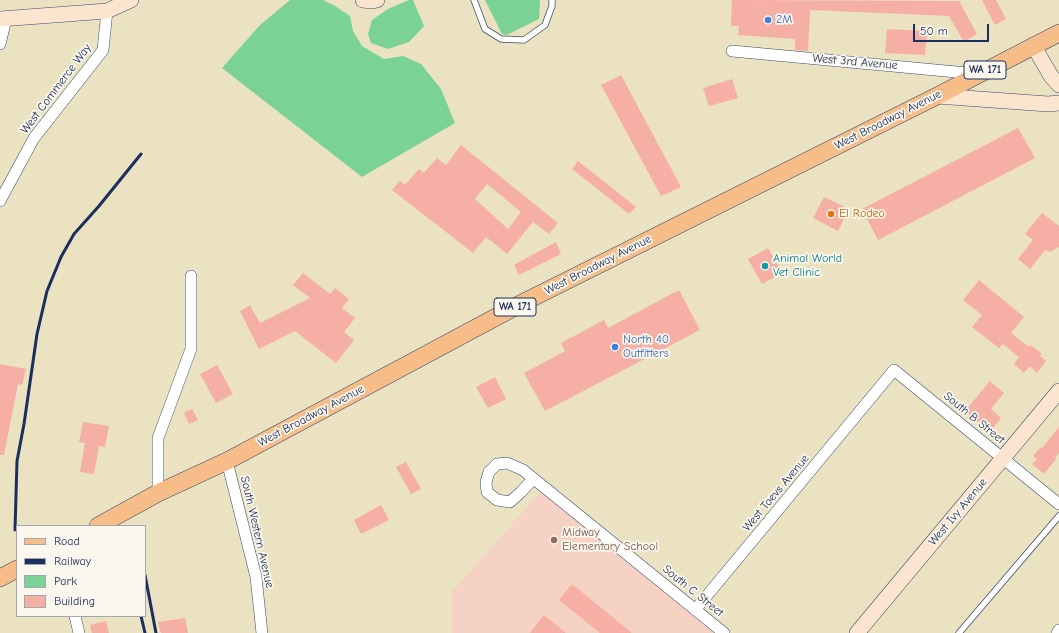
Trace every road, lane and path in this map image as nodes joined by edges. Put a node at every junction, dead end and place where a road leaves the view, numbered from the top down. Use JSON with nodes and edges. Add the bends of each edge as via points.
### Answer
{"nodes":[{"id":1,"x":131,"y":0,"type":"edge"},
{"id":2,"x":363,"y":0,"type":"edge"},
{"id":3,"x":377,"y":0,"type":"edge"},
{"id":4,"x":474,"y":0,"type":"edge"},
{"id":5,"x":552,"y":0,"type":"edge"},
{"id":6,"x":107,"y":11,"type":"junction"},
{"id":7,"x":3,"y":19,"type":"edge"},
{"id":8,"x":1059,"y":33,"type":"edge"},
{"id":9,"x":0,"y":44,"type":"edge"},
{"id":10,"x":1033,"y":45,"type":"junction"},
{"id":11,"x":732,"y":51,"type":"dead end"},
{"id":12,"x":978,"y":74,"type":"junction"},
{"id":13,"x":1059,"y":85,"type":"edge"},
{"id":14,"x":937,"y":96,"type":"junction"},
{"id":15,"x":1059,"y":103,"type":"edge"},
{"id":16,"x":0,"y":200,"type":"edge"},
{"id":17,"x":191,"y":276,"type":"dead end"},
{"id":18,"x":1059,"y":391,"type":"edge"},
{"id":19,"x":876,"y":392,"type":"joint"},
{"id":20,"x":1003,"y":459,"type":"junction"},
{"id":21,"x":227,"y":461,"type":"junction"},
{"id":22,"x":533,"y":479,"type":"dead end"},
{"id":23,"x":158,"y":493,"type":"junction"},
{"id":24,"x":1059,"y":504,"type":"edge"},
{"id":25,"x":1059,"y":516,"type":"edge"},
{"id":26,"x":100,"y":525,"type":"edge"},
{"id":27,"x":16,"y":570,"type":"edge"},
{"id":28,"x":0,"y":578,"type":"edge"},
{"id":29,"x":695,"y":610,"type":"junction"},
{"id":30,"x":75,"y":617,"type":"edge"},
{"id":31,"x":1059,"y":630,"type":"edge"},
{"id":32,"x":79,"y":633,"type":"edge"},
{"id":33,"x":262,"y":633,"type":"edge"},
{"id":34,"x":724,"y":633,"type":"edge"},
{"id":35,"x":857,"y":633,"type":"edge"},
{"id":36,"x":959,"y":633,"type":"edge"},
{"id":37,"x":1057,"y":633,"type":"edge"}],
"edges":[{"from":1,"to":6,"type":"street"},
{"from":2,"to":3,"type":"street"},
{"from":4,"to":5,"type":"lane","via":[[485,29],[501,39],[524,40],[545,25]]},
{"from":6,"to":7,"type":"street"},
{"from":6,"to":16,"type":"street","name":"West Commerce Way","via":[[103,50],[34,138]]},
{"from":7,"to":9,"type":"street"},
{"from":8,"to":10,"type":"main road","name":"West Broadway Avenue","number":"WA 171"},
{"from":10,"to":12,"type":"main road","name":"West Broadway Avenue","number":"WA 171"},
{"from":10,"to":13,"type":"street"},
{"from":11,"to":12,"type":"street","name":"West 3rd Avenue"},
{"from":12,"to":14,"type":"main road","name":"West Broadway Avenue","number":"WA 171"},
{"from":14,"to":15,"type":"street"},
{"from":14,"to":21,"type":"main road","name":"West Broadway Avenue","number":"WA 171","via":[[528,300]]},
{"from":17,"to":23,"type":"street","via":[[191,349],[158,438]]},
{"from":18,"to":20,"type":"street","name":"West Ivy Avenue"},
{"from":19,"to":20,"type":"street","name":"South B Street","via":[[894,370]]},
{"from":19,"to":29,"type":"street","name":"West Toevs Avenue"},
{"from":20,"to":24,"type":"street","name":"South B Street"},
{"from":20,"to":35,"type":"street","name":"West Ivy Avenue"},
{"from":21,"to":23,"type":"main road","name":"West Broadway Avenue","number":"WA 171"},
{"from":21,"to":33,"type":"street","name":"South Western Avenue","via":[[256,577]]},
{"from":22,"to":29,"type":"street","name":"South C Street"},
{"from":23,"to":26,"type":"main road","name":"West Broadway Avenue","number":"WA 171"},
{"from":25,"to":36,"type":"lane"},
{"from":27,"to":28,"type":"main road"},
{"from":29,"to":34,"type":"street","name":"South C Street"},
{"from":30,"to":32,"type":"street"},
{"from":31,"to":37,"type":"street"}]}
